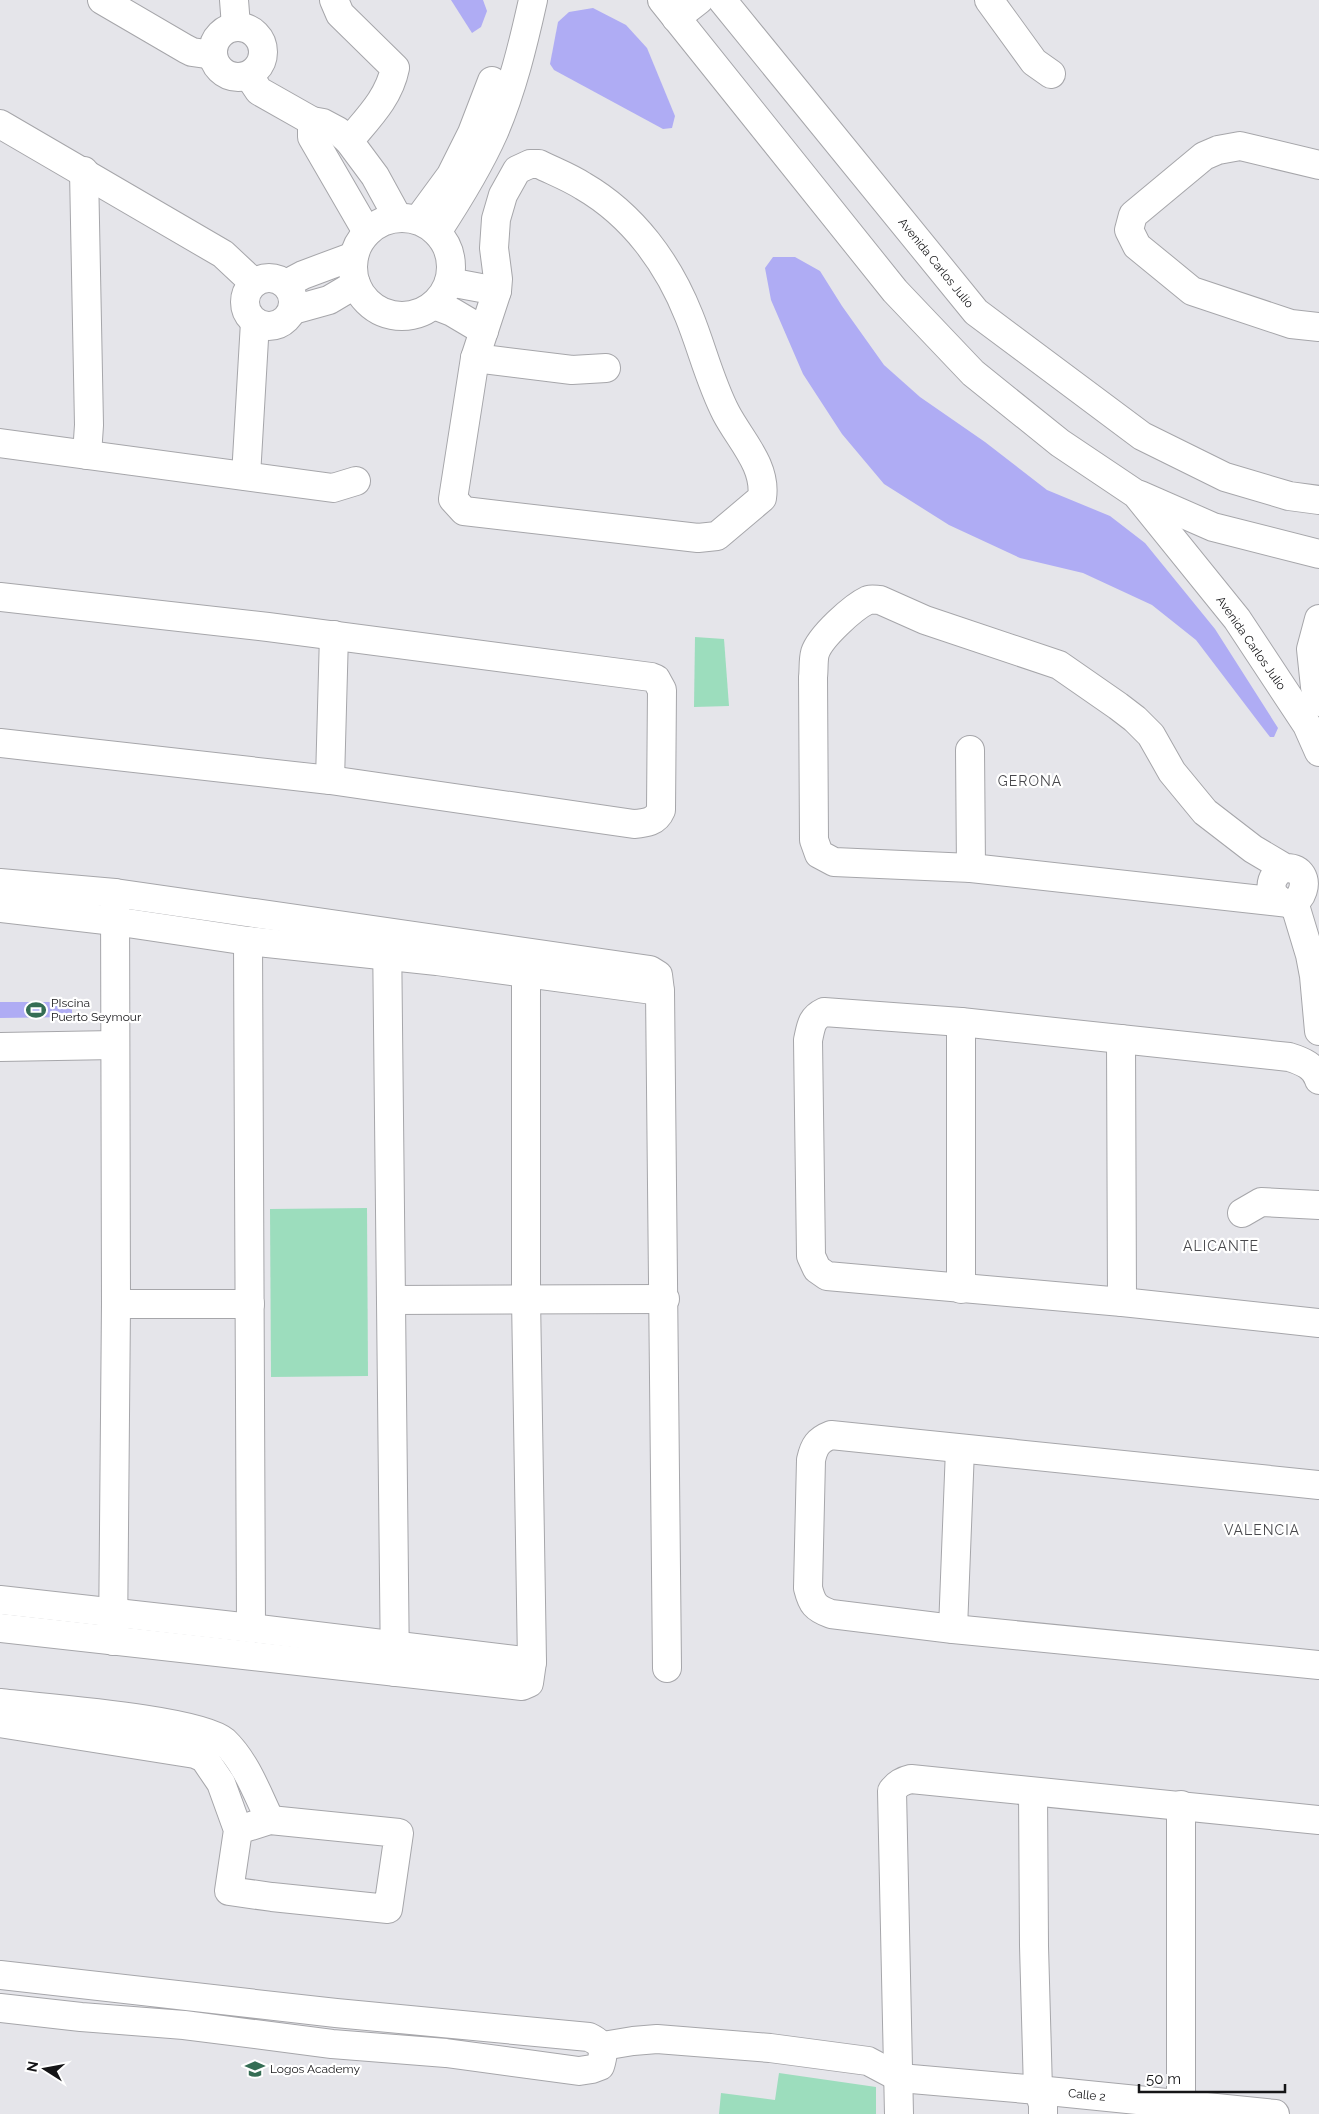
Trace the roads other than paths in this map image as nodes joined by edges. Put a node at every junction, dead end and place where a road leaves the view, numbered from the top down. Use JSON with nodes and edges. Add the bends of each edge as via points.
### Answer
{"nodes":[{"id":1,"x":102,"y":0,"type":"edge"},
{"id":2,"x":334,"y":0,"type":"edge"},
{"id":3,"x":514,"y":0,"type":"edge"},
{"id":4,"x":534,"y":0,"type":"edge"},
{"id":5,"x":699,"y":0,"type":"edge"},
{"id":6,"x":722,"y":0,"type":"edge"},
{"id":7,"x":989,"y":0,"type":"edge"},
{"id":8,"x":669,"y":9,"type":"edge"},
{"id":9,"x":235,"y":13,"type":"edge"},
{"id":10,"x":213,"y":54,"type":"junction"},
{"id":11,"x":1051,"y":74,"type":"dead end"},
{"id":12,"x":249,"y":76,"type":"junction"},
{"id":13,"x":312,"y":121,"type":"junction"},
{"id":14,"x":0,"y":124,"type":"edge"},
{"id":15,"x":349,"y":141,"type":"junction"},
{"id":16,"x":1319,"y":164,"type":"edge"},
{"id":17,"x":84,"y":171,"type":"junction"},
{"id":18,"x":418,"y":223,"type":"junction"},
{"id":19,"x":367,"y":232,"type":"junction"},
{"id":20,"x":354,"y":256,"type":"junction"},
{"id":21,"x":449,"y":282,"type":"junction"},
{"id":22,"x":254,"y":283,"type":"junction"},
{"id":23,"x":356,"y":284,"type":"junction"},
{"id":24,"x":497,"y":291,"type":"junction"},
{"id":25,"x":290,"y":297,"type":"junction"},
{"id":26,"x":434,"y":304,"type":"junction"},
{"id":27,"x":255,"y":322,"type":"junction"},
{"id":28,"x":1319,"y":327,"type":"edge"},
{"id":29,"x":484,"y":330,"type":"junction"},
{"id":30,"x":475,"y":358,"type":"junction"},
{"id":31,"x":606,"y":368,"type":"dead end"},
{"id":32,"x":0,"y":443,"type":"edge"},
{"id":33,"x":87,"y":455,"type":"junction"},
{"id":34,"x":246,"y":476,"type":"junction"},
{"id":35,"x":356,"y":481,"type":"dead end"},
{"id":36,"x":1136,"y":494,"type":"junction"},
{"id":37,"x":1319,"y":500,"type":"edge"},
{"id":38,"x":1319,"y":554,"type":"edge"},
{"id":39,"x":0,"y":597,"type":"edge"},
{"id":40,"x":1319,"y":619,"type":"edge"},
{"id":41,"x":334,"y":635,"type":"junction"},
{"id":42,"x":1314,"y":672,"type":"junction"},
{"id":43,"x":1284,"y":689,"type":"junction"},
{"id":44,"x":1319,"y":702,"type":"edge"},
{"id":45,"x":0,"y":743,"type":"edge"},
{"id":46,"x":970,"y":750,"type":"dead end"},
{"id":47,"x":1319,"y":752,"type":"edge"},
{"id":48,"x":330,"y":780,"type":"junction"},
{"id":49,"x":971,"y":868,"type":"junction"},
{"id":50,"x":0,"y":883,"type":"edge"},
{"id":51,"x":1301,"y":887,"type":"edge"},
{"id":52,"x":116,"y":893,"type":"junction"},
{"id":53,"x":0,"y":908,"type":"edge"},
{"id":54,"x":114,"y":921,"type":"junction"},
{"id":55,"x":248,"y":941,"type":"junction"},
{"id":56,"x":387,"y":945,"type":"junction"},
{"id":57,"x":526,"y":972,"type":"junction"},
{"id":58,"x":660,"y":991,"type":"junction"},
{"id":59,"x":961,"y":1022,"type":"junction"},
{"id":60,"x":1319,"y":1031,"type":"edge"},
{"id":61,"x":1121,"y":1039,"type":"junction"},
{"id":62,"x":115,"y":1045,"type":"junction"},
{"id":63,"x":0,"y":1047,"type":"edge"},
{"id":64,"x":1319,"y":1080,"type":"edge"},
{"id":65,"x":1319,"y":1205,"type":"edge"},
{"id":66,"x":1242,"y":1213,"type":"dead end"},
{"id":67,"x":961,"y":1289,"type":"junction"},
{"id":68,"x":526,"y":1298,"type":"junction"},
{"id":69,"x":665,"y":1299,"type":"junction"},
{"id":70,"x":391,"y":1300,"type":"junction"},
{"id":71,"x":1122,"y":1302,"type":"junction"},
{"id":72,"x":116,"y":1304,"type":"junction"},
{"id":73,"x":250,"y":1304,"type":"junction"},
{"id":74,"x":1319,"y":1323,"type":"edge"},
{"id":75,"x":960,"y":1449,"type":"junction"},
{"id":76,"x":1319,"y":1485,"type":"edge"},
{"id":77,"x":0,"y":1600,"type":"edge"},
{"id":78,"x":114,"y":1612,"type":"junction"},
{"id":79,"x":0,"y":1628,"type":"edge"},
{"id":80,"x":251,"y":1628,"type":"junction"},
{"id":81,"x":953,"y":1629,"type":"junction"},
{"id":82,"x":113,"y":1641,"type":"junction"},
{"id":83,"x":395,"y":1659,"type":"junction"},
{"id":84,"x":1319,"y":1665,"type":"edge"},
{"id":85,"x":667,"y":1668,"type":"dead end"},
{"id":86,"x":0,"y":1703,"type":"edge"},
{"id":87,"x":0,"y":1723,"type":"edge"},
{"id":88,"x":1033,"y":1792,"type":"junction"},
{"id":89,"x":1181,"y":1805,"type":"junction"},
{"id":90,"x":270,"y":1820,"type":"junction"},
{"id":91,"x":1319,"y":1820,"type":"edge"},
{"id":92,"x":238,"y":1830,"type":"junction"},
{"id":93,"x":0,"y":1975,"type":"edge"},
{"id":94,"x":186,"y":1995,"type":"junction"},
{"id":95,"x":0,"y":2008,"type":"edge"},
{"id":96,"x":336,"y":2013,"type":"junction"},
{"id":97,"x":184,"y":2025,"type":"junction"},
{"id":98,"x":566,"y":2034,"type":"junction"},
{"id":99,"x":332,"y":2044,"type":"junction"},
{"id":100,"x":602,"y":2046,"type":"junction"},
{"id":101,"x":562,"y":2069,"type":"junction"},
{"id":102,"x":900,"y":2078,"type":"junction"},
{"id":103,"x":1041,"y":2102,"type":"edge"},
{"id":104,"x":1181,"y":2105,"type":"junction"},
{"id":105,"x":900,"y":2114,"type":"edge"},
{"id":106,"x":1275,"y":2114,"type":"edge"}],
"edges":[{"from":1,"to":10,"type":"street","via":[[192,52]]},
{"from":2,"to":15,"type":"street","via":[[340,14],[395,68],[392,84],[376,110]]},
{"from":3,"to":18,"type":"street","via":[[498,66],[472,133],[452,175]]},
{"from":4,"to":18,"type":"street","via":[[494,132],[468,186]]},
{"from":5,"to":8,"type":"street"},
{"from":6,"to":37,"type":"street","name":"Avenida Carlos Julio","via":[[976,312],[1142,436],[1226,477],[1289,496]]},
{"from":7,"to":11,"type":"street","via":[[1034,62]]},
{"from":8,"to":36,"type":"street","name":"Avenida Carlos Julio","via":[[895,292],[973,373],[1060,443]]},
{"from":9,"to":10,"type":"street","via":[[216,39]]},
{"from":9,"to":12,"type":"street","via":[[260,38],[263,46],[261,63]]},
{"from":10,"to":12,"type":"street","via":[[225,74],[241,78]]},
{"from":12,"to":13,"type":"street","via":[[259,91]]},
{"from":13,"to":15,"type":"street","via":[[338,131]]},
{"from":13,"to":19,"type":"street","via":[[312,137]]},
{"from":14,"to":17,"type":"street"},
{"from":15,"to":18,"type":"street","via":[[375,176]]},
{"from":16,"to":28,"type":"street","via":[[1240,146],[1218,150],[1204,156],[1133,216],[1129,230],[1136,246],[1192,291],[1291,324]]},
{"from":17,"to":22,"type":"street","via":[[223,254]]},
{"from":17,"to":33,"type":"street"},
{"from":18,"to":19,"type":"street","via":[[386,220]]},
{"from":18,"to":21,"type":"street","via":[[445,243],[450,256]]},
{"from":19,"to":20,"type":"street"},
{"from":20,"to":23,"type":"street"},
{"from":20,"to":25,"type":"street","via":[[303,274]]},
{"from":21,"to":24,"type":"street"},
{"from":21,"to":26,"type":"street"},
{"from":22,"to":25,"type":"street","via":[[270,278],[279,280]]},
{"from":22,"to":27,"type":"street","via":[[247,292],[245,303]]},
{"from":23,"to":25,"type":"street","via":[[329,300]]},
{"from":23,"to":26,"type":"street","via":[[376,309],[390,315],[421,313]]},
{"from":24,"to":29,"type":"street"},
{"from":24,"to":30,"type":"street","via":[[496,219],[503,195],[517,170],[538,164],[584,186],[631,222],[663,263],[689,315],[726,412],[761,472],[762,498],[717,536],[698,538],[464,510],[453,499]]},
{"from":25,"to":27,"type":"street","via":[[287,320],[277,326],[266,327]]},
{"from":26,"to":29,"type":"street"},
{"from":27,"to":34,"type":"street"},
{"from":29,"to":30,"type":"street"},
{"from":30,"to":31,"type":"street","via":[[572,370]]},
{"from":32,"to":33,"type":"street"},
{"from":33,"to":34,"type":"street"},
{"from":34,"to":35,"type":"street","via":[[334,488]]},
{"from":36,"to":38,"type":"street","name":"Avenida Carlos Julio","via":[[1213,526]]},
{"from":36,"to":43,"type":"street","name":"Avenida Carlos Julio","via":[[1237,619]]},
{"from":39,"to":41,"type":"street"},
{"from":40,"to":42,"type":"street","via":[[1311,649]]},
{"from":41,"to":48,"type":"street"},
{"from":41,"to":48,"type":"street","via":[[656,679],[662,690],[661,810],[652,821],[634,824]]},
{"from":42,"to":43,"type":"street","via":[[1291,682]]},
{"from":42,"to":44,"type":"street"},
{"from":43,"to":47,"type":"street","name":"Avenida Carlos Julio","via":[[1307,725]]},
{"from":45,"to":48,"type":"street"},
{"from":46,"to":49,"type":"street"},
{"from":49,"to":51,"type":"street"},
{"from":49,"to":51,"type":"street","via":[[834,862],[819,854],[816,847],[815,653],[823,639],[869,600],[880,600],[925,620],[1059,665],[1140,725],[1205,812]]},
{"from":50,"to":52,"type":"street"},
{"from":51,"to":60,"type":"street"},
{"from":52,"to":54,"type":"street"},
{"from":52,"to":56,"type":"street"},
{"from":53,"to":54,"type":"street"},
{"from":54,"to":55,"type":"street"},
{"from":54,"to":62,"type":"street"},
{"from":55,"to":56,"type":"street"},
{"from":55,"to":73,"type":"street"},
{"from":56,"to":57,"type":"street","via":[[437,961]]},
{"from":56,"to":58,"type":"street","via":[[557,956],[650,970],[658,975]]},
{"from":56,"to":70,"type":"street"},
{"from":57,"to":58,"type":"street"},
{"from":57,"to":68,"type":"street"},
{"from":58,"to":69,"type":"street"},
{"from":59,"to":61,"type":"street"},
{"from":59,"to":67,"type":"street"},
{"from":59,"to":67,"type":"street","via":[[824,1012],[812,1022],[808,1040],[811,1256],[817,1269],[827,1276]]},
{"from":61,"to":64,"type":"street","via":[[1289,1057],[1308,1065]]},
{"from":61,"to":71,"type":"street"},
{"from":62,"to":63,"type":"street"},
{"from":62,"to":72,"type":"street"},
{"from":65,"to":66,"type":"street","via":[[1261,1202]]},
{"from":67,"to":71,"type":"street"},
{"from":68,"to":69,"type":"street"},
{"from":68,"to":70,"type":"street"},
{"from":68,"to":83,"type":"street","via":[[531,1680],[522,1686]]},
{"from":69,"to":85,"type":"street"},
{"from":70,"to":83,"type":"street"},
{"from":71,"to":74,"type":"street"},
{"from":72,"to":73,"type":"street"},
{"from":72,"to":78,"type":"street"},
{"from":73,"to":80,"type":"street"},
{"from":75,"to":76,"type":"street"},
{"from":75,"to":81,"type":"street"},
{"from":75,"to":81,"type":"street","via":[[831,1435],[822,1438],[813,1448],[811,1460],[808,1588],[819,1609],[831,1614]]},
{"from":77,"to":78,"type":"street"},
{"from":78,"to":80,"type":"street"},
{"from":78,"to":82,"type":"street"},
{"from":79,"to":82,"type":"street"},
{"from":80,"to":83,"type":"street"},
{"from":81,"to":84,"type":"street"},
{"from":82,"to":83,"type":"street"},
{"from":86,"to":90,"type":"street","via":[[167,1724],[212,1735],[222,1740],[243,1765]]},
{"from":87,"to":92,"type":"street","via":[[204,1758],[221,1783]]},
{"from":88,"to":89,"type":"street"},
{"from":88,"to":102,"type":"street","via":[[910,1779],[892,1791]]},
{"from":88,"to":103,"type":"street","via":[[1034,1946]]},
{"from":89,"to":91,"type":"street"},
{"from":89,"to":104,"type":"street"},
{"from":90,"to":92,"type":"street"},
{"from":90,"to":92,"type":"street","via":[[398,1833],[388,1909],[229,1891]]},
{"from":93,"to":94,"type":"street"},
{"from":94,"to":96,"type":"street"},
{"from":94,"to":97,"type":"street"},
{"from":95,"to":97,"type":"street"},
{"from":96,"to":98,"type":"street"},
{"from":96,"to":99,"type":"street"},
{"from":97,"to":99,"type":"street"},
{"from":98,"to":100,"type":"street","via":[[589,2037]]},
{"from":98,"to":101,"type":"street"},
{"from":99,"to":101,"type":"street","via":[[446,2053]]},
{"from":100,"to":101,"type":"street","via":[[604,2054],[600,2066],[579,2071]]},
{"from":100,"to":102,"type":"street","via":[[657,2040],[770,2048],[868,2061]]},
{"from":102,"to":103,"type":"street","name":"Calle 2"},
{"from":102,"to":105,"type":"street"},
{"from":103,"to":104,"type":"street","name":"Calle 2"},
{"from":104,"to":106,"type":"street","name":"Calle 2"}]}
